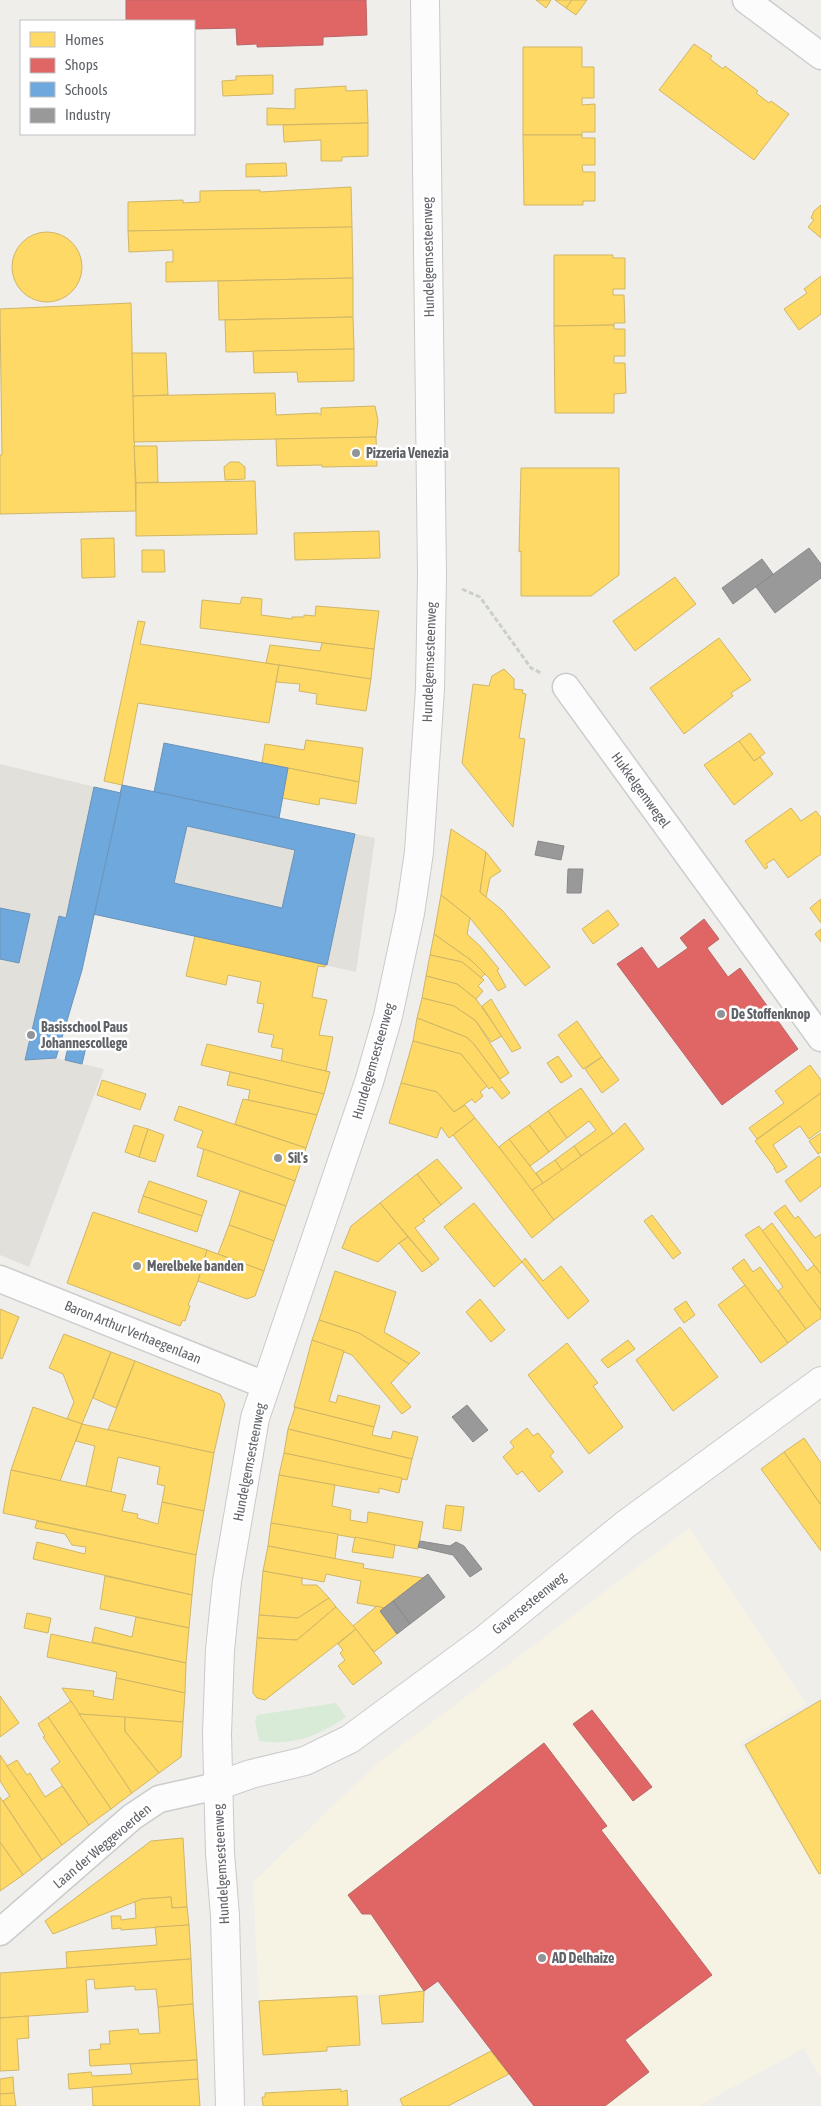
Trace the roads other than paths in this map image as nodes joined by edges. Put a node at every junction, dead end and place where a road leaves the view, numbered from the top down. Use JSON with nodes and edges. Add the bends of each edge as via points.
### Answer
{"nodes":[{"id":1,"x":425,"y":0,"type":"edge"},
{"id":2,"x":746,"y":0,"type":"edge"},
{"id":3,"x":821,"y":56,"type":"edge"},
{"id":4,"x":566,"y":687,"type":"road end"},
{"id":5,"x":821,"y":1038,"type":"edge"},
{"id":6,"x":0,"y":1279,"type":"edge"},
{"id":7,"x":821,"y":1381,"type":"edge"},
{"id":8,"x":265,"y":1385,"type":"junction"},
{"id":9,"x":217,"y":1786,"type":"junction"},
{"id":10,"x":0,"y":1932,"type":"edge"},
{"id":11,"x":230,"y":2106,"type":"edge"}],
"edges":[{"from":1,"to":8,"type":"main road","name":"Hundelgemsesteenweg","via":[[432,576],[430,689],[419,852],[388,1016],[369,1082],[301,1288]]},
{"from":2,"to":3,"type":"street"},
{"from":4,"to":5,"type":"street","name":"Hukkelgemwegel"},
{"from":6,"to":8,"type":"street","name":"Baron Arthur Verhaegenlaan"},
{"from":7,"to":9,"type":"main road","name":"Gaversesteenweg","via":[[626,1524],[484,1640],[350,1739],[306,1761]]},
{"from":8,"to":9,"type":"main road","name":"Hundelgemsesteenweg","via":[[255,1418],[227,1581],[218,1689]]},
{"from":9,"to":10,"type":"street","name":"Laan der Weggevoerden","via":[[159,1799],[132,1817]]},
{"from":9,"to":11,"type":"main road","name":"Hundelgemsesteenweg"}]}
